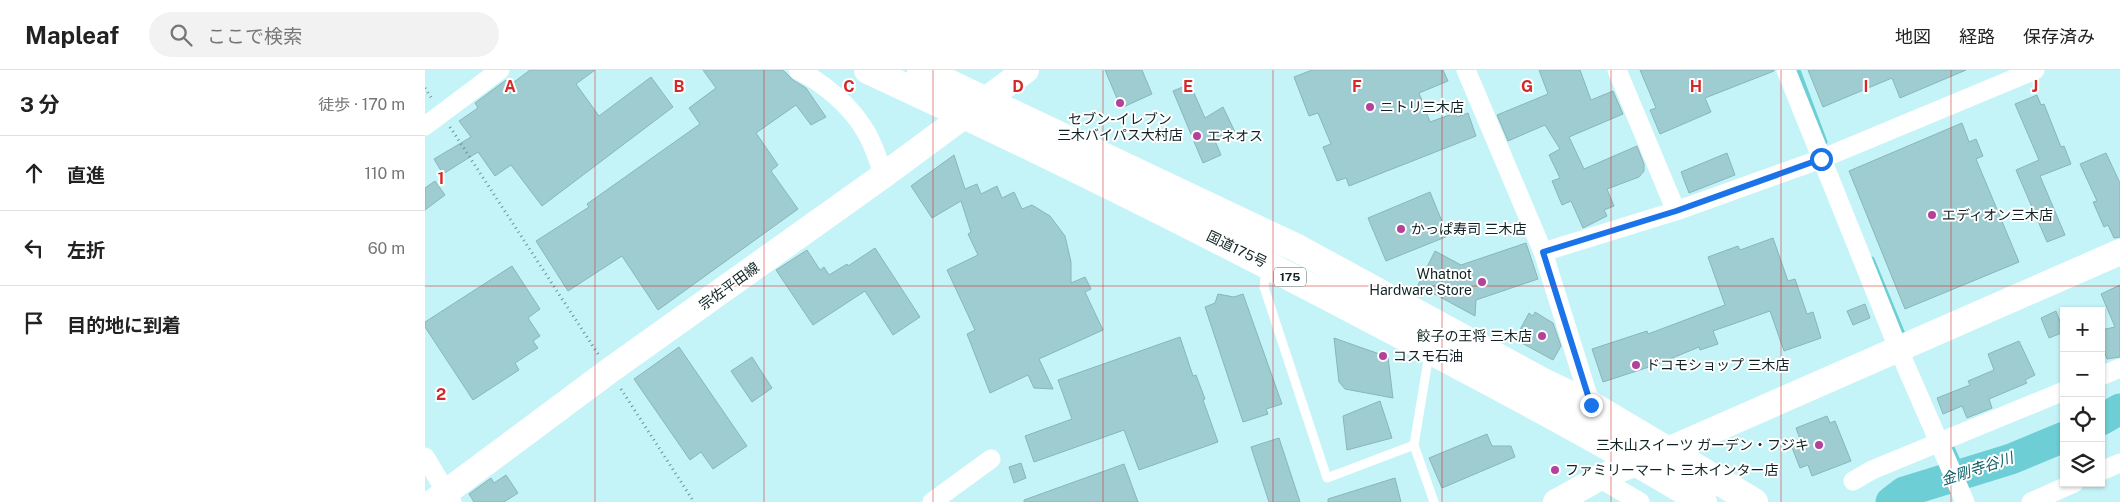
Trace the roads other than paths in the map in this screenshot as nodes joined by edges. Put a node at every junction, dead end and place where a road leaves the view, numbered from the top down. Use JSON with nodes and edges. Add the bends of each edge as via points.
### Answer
{"nodes":[{"id":1,"x":500,"y":70,"type":"edge"},
{"id":2,"x":797,"y":70,"type":"edge"},
{"id":3,"x":868,"y":70,"type":"edge"},
{"id":4,"x":921,"y":70,"type":"edge"},
{"id":5,"x":1026,"y":70,"type":"edge"},
{"id":6,"x":1466,"y":70,"type":"edge"},
{"id":7,"x":1617,"y":70,"type":"edge"},
{"id":8,"x":1786,"y":70,"type":"edge"},
{"id":9,"x":2035,"y":70,"type":"edge"},
{"id":10,"x":975,"y":108,"type":"junction"},
{"id":11,"x":425,"y":126,"type":"edge"},
{"id":12,"x":1821,"y":159,"type":"junction"},
{"id":13,"x":884,"y":175,"type":"junction"},
{"id":14,"x":1676,"y":211,"type":"junction"},
{"id":15,"x":1543,"y":252,"type":"junction"},
{"id":16,"x":2120,"y":252,"type":"edge"},
{"id":17,"x":1267,"y":264,"type":"junction"},
{"id":18,"x":1898,"y":348,"type":"junction"},
{"id":19,"x":1430,"y":351,"type":"junction"},
{"id":20,"x":2120,"y":368,"type":"edge"},
{"id":21,"x":2105,"y":374,"type":"edge"},
{"id":22,"x":2060,"y":393,"type":"edge"},
{"id":23,"x":1591,"y":405,"type":"junction"},
{"id":24,"x":1414,"y":445,"type":"junction"},
{"id":25,"x":1942,"y":449,"type":"junction"},
{"id":26,"x":1668,"y":450,"type":"junction"},
{"id":27,"x":425,"y":457,"type":"edge"},
{"id":28,"x":991,"y":459,"type":"dead end"},
{"id":29,"x":1638,"y":463,"type":"junction"},
{"id":30,"x":2120,"y":463,"type":"edge"},
{"id":31,"x":2105,"y":469,"type":"edge"},
{"id":32,"x":1599,"y":478,"type":"junction"},
{"id":33,"x":1853,"y":482,"type":"dead end"},
{"id":34,"x":2065,"y":487,"type":"edge"},
{"id":35,"x":443,"y":499,"type":"edge"},
{"id":36,"x":932,"y":502,"type":"edge"},
{"id":37,"x":1434,"y":502,"type":"edge"},
{"id":38,"x":1556,"y":502,"type":"edge"},
{"id":39,"x":1640,"y":502,"type":"edge"},
{"id":40,"x":1703,"y":502,"type":"edge"},
{"id":41,"x":1754,"y":502,"type":"edge"},
{"id":42,"x":1965,"y":502,"type":"edge"},
{"id":43,"x":2031,"y":502,"type":"edge"}],
"edges":[{"from":1,"to":11,"type":"street"},
{"from":2,"to":13,"type":"street","via":[[847,106],[867,132]]},
{"from":3,"to":10,"type":"highway","name":"国道175号","number":"175"},
{"from":4,"to":10,"type":"highway","name":"国道175号","number":"175"},
{"from":5,"to":10,"type":"main road","name":"宗佐平田線"},
{"from":6,"to":15,"type":"street"},
{"from":7,"to":14,"type":"street"},
{"from":8,"to":12,"type":"street"},
{"from":9,"to":12,"type":"street"},
{"from":10,"to":13,"type":"main road","name":"宗佐平田線"},
{"from":10,"to":17,"type":"highway","name":"国道175号","number":"175"},
{"from":10,"to":23,"type":"highway","name":"国道175号","number":"175","via":[[1297,248]]},
{"from":12,"to":14,"type":"street"},
{"from":12,"to":18,"type":"street"},
{"from":13,"to":35,"type":"main road","name":"宗佐平田線","via":[[609,371]]},
{"from":14,"to":15,"type":"street"},
{"from":15,"to":23,"type":"street"},
{"from":16,"to":18,"type":"main road"},
{"from":17,"to":19,"type":"highway","name":"国道175号","number":"175"},
{"from":17,"to":24,"type":"lane","via":[[1264,287],[1327,478]]},
{"from":18,"to":25,"type":"street"},
{"from":18,"to":26,"type":"main road"},
{"from":19,"to":24,"type":"lane"},
{"from":19,"to":29,"type":"highway","name":"国道175号","number":"175"},
{"from":20,"to":21,"type":"street"},
{"from":22,"to":25,"type":"street"},
{"from":23,"to":26,"type":"highway","name":"国道175号","number":"175"},
{"from":24,"to":37,"type":"lane"},
{"from":25,"to":33,"type":"street","via":[[1872,470]]},
{"from":25,"to":42,"type":"street"},
{"from":26,"to":29,"type":"main road"},
{"from":26,"to":41,"type":"highway","name":"国道175号","number":"175"},
{"from":27,"to":35,"type":"street"},
{"from":28,"to":36,"type":"street"},
{"from":29,"to":32,"type":"main road"},
{"from":29,"to":40,"type":"highway","name":"国道175号","number":"175"},
{"from":30,"to":31,"type":"street"},
{"from":32,"to":38,"type":"main road"},
{"from":32,"to":39,"type":"street"},
{"from":34,"to":43,"type":"street"}]}
